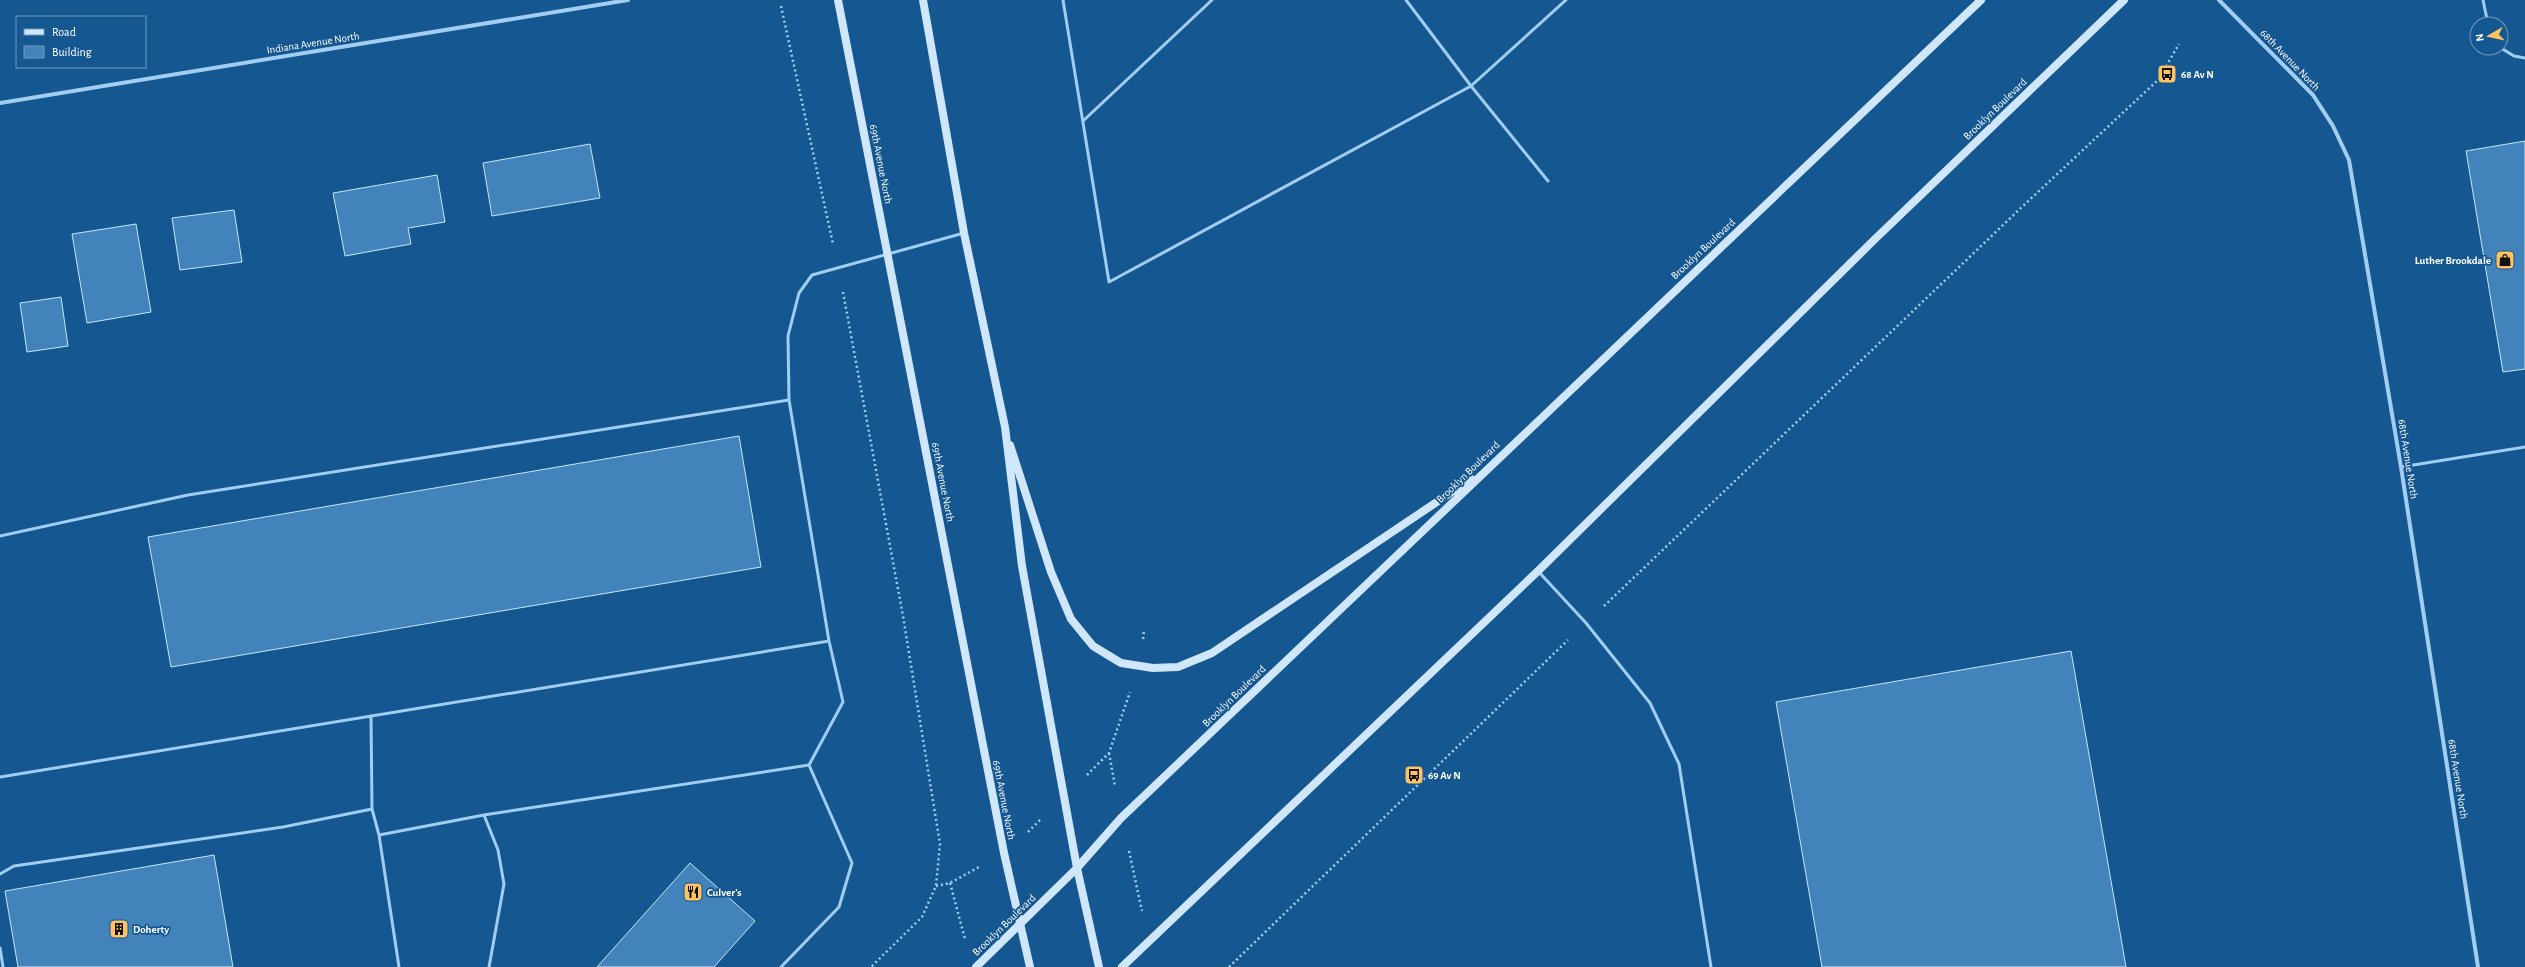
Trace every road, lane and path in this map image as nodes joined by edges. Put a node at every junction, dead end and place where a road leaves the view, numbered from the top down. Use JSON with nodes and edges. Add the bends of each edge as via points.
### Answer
{"nodes":[{"id":1,"x":628,"y":0,"type":"edge"},
{"id":2,"x":838,"y":0,"type":"edge"},
{"id":3,"x":923,"y":0,"type":"edge"},
{"id":4,"x":1063,"y":0,"type":"edge"},
{"id":5,"x":1212,"y":0,"type":"edge"},
{"id":6,"x":1406,"y":0,"type":"edge"},
{"id":7,"x":1566,"y":0,"type":"edge"},
{"id":8,"x":1981,"y":0,"type":"edge"},
{"id":9,"x":2124,"y":0,"type":"edge"},
{"id":10,"x":2219,"y":0,"type":"edge"},
{"id":11,"x":2483,"y":0,"type":"edge"},
{"id":12,"x":781,"y":6,"type":"dead end"},
{"id":13,"x":2486,"y":16,"type":"edge"},
{"id":14,"x":2179,"y":44,"type":"dead end"},
{"id":15,"x":2509,"y":53,"type":"edge"},
{"id":16,"x":2525,"y":58,"type":"edge"},
{"id":17,"x":1471,"y":86,"type":"junction"},
{"id":18,"x":0,"y":103,"type":"edge"},
{"id":19,"x":1083,"y":121,"type":"junction"},
{"id":20,"x":1548,"y":181,"type":"dead end"},
{"id":21,"x":964,"y":233,"type":"junction"},
{"id":22,"x":887,"y":254,"type":"junction"},
{"id":23,"x":838,"y":268,"type":"junction"},
{"id":24,"x":789,"y":400,"type":"junction"},
{"id":25,"x":1005,"y":427,"type":"junction"},
{"id":26,"x":2525,"y":447,"type":"edge"},
{"id":27,"x":1489,"y":467,"type":"junction"},
{"id":28,"x":2401,"y":467,"type":"junction"},
{"id":29,"x":0,"y":536,"type":"edge"},
{"id":30,"x":1538,"y":571,"type":"junction"},
{"id":31,"x":1586,"y":623,"type":"junction"},
{"id":32,"x":830,"y":641,"type":"junction"},
{"id":33,"x":371,"y":716,"type":"junction"},
{"id":34,"x":1109,"y":753,"type":"dead end"},
{"id":35,"x":809,"y":766,"type":"junction"},
{"id":36,"x":0,"y":777,"type":"edge"},
{"id":37,"x":372,"y":809,"type":"junction"},
{"id":38,"x":484,"y":815,"type":"junction"},
{"id":39,"x":1122,"y":818,"type":"junction"},
{"id":40,"x":379,"y":835,"type":"junction"},
{"id":41,"x":1077,"y":868,"type":"junction"},
{"id":42,"x":0,"y":874,"type":"edge"},
{"id":43,"x":950,"y":883,"type":"dead end"},
{"id":44,"x":1019,"y":926,"type":"junction"},
{"id":45,"x":1149,"y":942,"type":"junction"},
{"id":46,"x":967,"y":944,"type":"dead end"},
{"id":47,"x":0,"y":948,"type":"edge"},
{"id":48,"x":3,"y":967,"type":"edge"},
{"id":49,"x":399,"y":967,"type":"edge"},
{"id":50,"x":489,"y":967,"type":"edge"},
{"id":51,"x":781,"y":967,"type":"edge"},
{"id":52,"x":871,"y":967,"type":"edge"},
{"id":53,"x":976,"y":967,"type":"edge"},
{"id":54,"x":1030,"y":967,"type":"edge"},
{"id":55,"x":1099,"y":967,"type":"edge"},
{"id":56,"x":1122,"y":967,"type":"edge"},
{"id":57,"x":1229,"y":967,"type":"edge"},
{"id":58,"x":1711,"y":967,"type":"edge"},
{"id":59,"x":2478,"y":967,"type":"edge"}],
"edges":[{"from":1,"to":18,"type":"street","name":"Indiana Avenue North"},
{"from":2,"to":22,"type":"main road","name":"69th Avenue North"},
{"from":3,"to":21,"type":"main road"},
{"from":4,"to":19,"type":"lane"},
{"from":5,"to":19,"type":"lane"},
{"from":6,"to":17,"type":"lane"},
{"from":7,"to":17,"type":"lane"},
{"from":8,"to":27,"type":"main road","name":"Brooklyn Boulevard"},
{"from":9,"to":30,"type":"main road","name":"Brooklyn Boulevard","via":[[1874,240]]},
{"from":10,"to":28,"type":"street","name":"68th Avenue North","via":[[2313,95],[2333,126],[2349,160]]},
{"from":11,"to":13,"type":"lane"},
{"from":12,"to":23,"type":"path"},
{"from":14,"to":31,"type":"path","via":[[2158,80]]},
{"from":15,"to":16,"type":"lane"},
{"from":17,"to":19,"type":"lane","via":[[1109,282]]},
{"from":17,"to":20,"type":"lane"},
{"from":21,"to":22,"type":"lane"},
{"from":21,"to":25,"type":"main road"},
{"from":22,"to":23,"type":"lane"},
{"from":22,"to":44,"type":"main road","name":"69th Avenue North"},
{"from":23,"to":24,"type":"lane","via":[[812,275],[799,294],[788,336]]},
{"from":23,"to":52,"type":"path","via":[[903,616],[940,844],[936,886],[922,917]]},
{"from":24,"to":29,"type":"lane","via":[[188,495]]},
{"from":24,"to":32,"type":"lane"},
{"from":25,"to":27,"type":"main road","via":[[1051,572],[1071,619],[1093,646],[1121,663],[1153,668],[1178,666],[1212,653]]},
{"from":25,"to":41,"type":"main road","via":[[1022,566]]},
{"from":26,"to":28,"type":"lane"},
{"from":27,"to":39,"type":"main road","name":"Brooklyn Boulevard"},
{"from":28,"to":59,"type":"street","name":"68th Avenue North"},
{"from":30,"to":31,"type":"lane"},
{"from":30,"to":45,"type":"main road","name":"Brooklyn Boulevard"},
{"from":31,"to":57,"type":"path"},
{"from":31,"to":58,"type":"lane","via":[[1650,703],[1679,764]]},
{"from":32,"to":33,"type":"lane"},
{"from":32,"to":35,"type":"lane","via":[[843,702]]},
{"from":33,"to":36,"type":"lane"},
{"from":33,"to":37,"type":"lane"},
{"from":34,"to":39,"type":"path"},
{"from":35,"to":38,"type":"lane"},
{"from":35,"to":51,"type":"lane","via":[[852,863],[840,907]]},
{"from":37,"to":40,"type":"lane"},
{"from":37,"to":42,"type":"lane","via":[[284,827],[14,866]]},
{"from":38,"to":40,"type":"lane"},
{"from":38,"to":50,"type":"lane","via":[[498,850],[504,884]]},
{"from":39,"to":41,"type":"main road","name":"Brooklyn Boulevard"},
{"from":39,"to":45,"type":"path"},
{"from":40,"to":49,"type":"lane"},
{"from":41,"to":44,"type":"main road","name":"Brooklyn Boulevard"},
{"from":41,"to":55,"type":"main road"},
{"from":43,"to":46,"type":"path"},
{"from":44,"to":53,"type":"main road","name":"Brooklyn Boulevard"},
{"from":44,"to":54,"type":"main road","name":"69th Avenue North"},
{"from":45,"to":56,"type":"main road","name":"Brooklyn Boulevard"},
{"from":47,"to":48,"type":"lane"}]}
